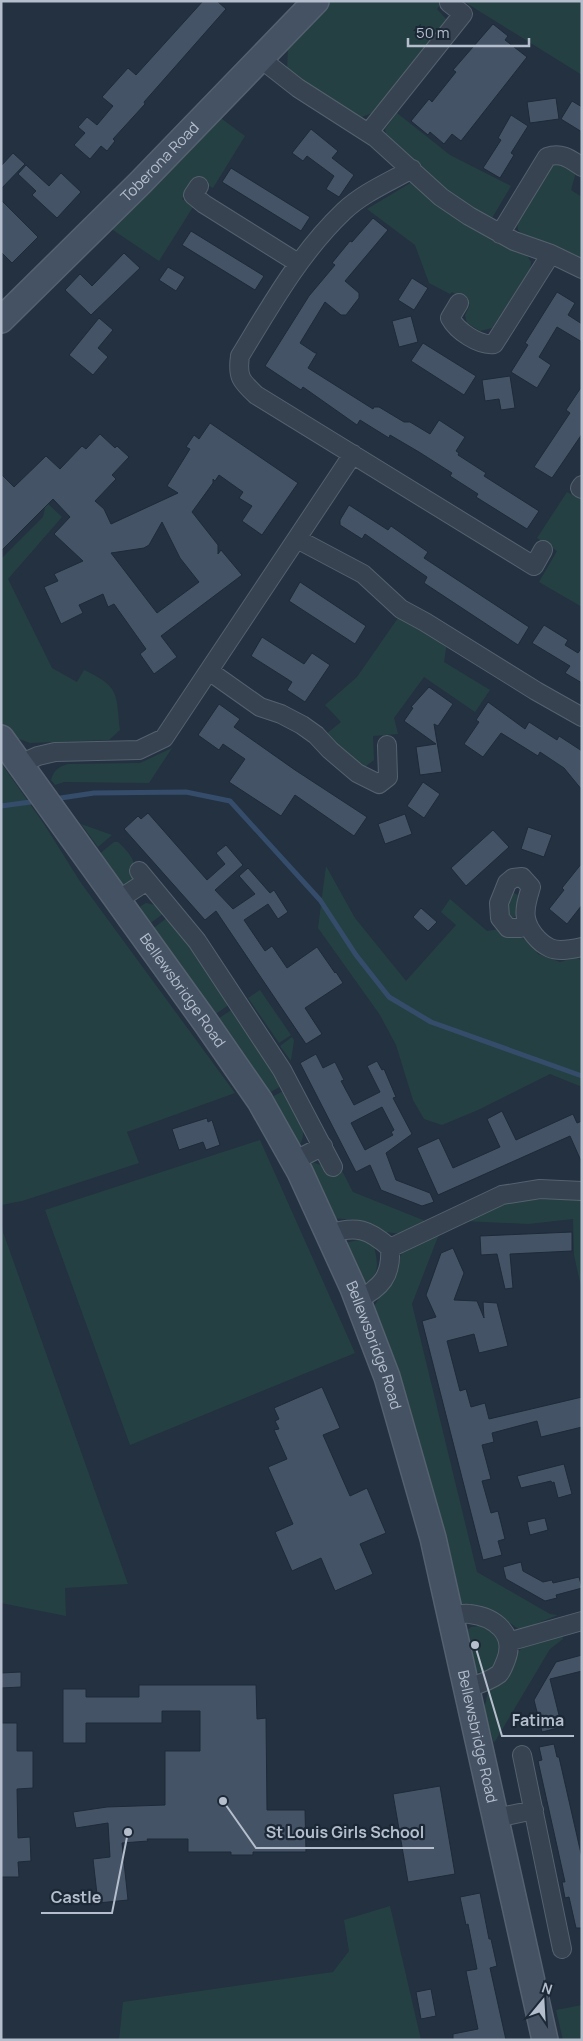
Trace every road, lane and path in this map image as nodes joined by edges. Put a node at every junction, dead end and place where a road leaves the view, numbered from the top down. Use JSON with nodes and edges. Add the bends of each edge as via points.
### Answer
{"nodes":[{"id":1,"x":316,"y":1,"type":"edge"},
{"id":2,"x":449,"y":3,"type":"dead end"},
{"id":3,"x":261,"y":59,"type":"junction"},
{"id":4,"x":369,"y":132,"type":"junction"},
{"id":5,"x":582,"y":167,"type":"edge"},
{"id":6,"x":412,"y":169,"type":"junction"},
{"id":7,"x":199,"y":186,"type":"dead end"},
{"id":8,"x":500,"y":234,"type":"junction"},
{"id":9,"x":550,"y":254,"type":"junction"},
{"id":10,"x":298,"y":263,"type":"junction"},
{"id":11,"x":582,"y":270,"type":"edge"},
{"id":12,"x":459,"y":303,"type":"dead end"},
{"id":13,"x":1,"y":320,"type":"edge"},
{"id":14,"x":353,"y":454,"type":"junction"},
{"id":15,"x":582,"y":485,"type":"edge"},
{"id":16,"x":582,"y":489,"type":"edge"},
{"id":17,"x":297,"y":539,"type":"junction"},
{"id":18,"x":543,"y":550,"type":"dead end"},
{"id":19,"x":209,"y":671,"type":"junction"},
{"id":20,"x":582,"y":717,"type":"edge"},
{"id":21,"x":1,"y":738,"type":"edge"},
{"id":22,"x":387,"y":745,"type":"dead end"},
{"id":23,"x":20,"y":764,"type":"junction"},
{"id":24,"x":118,"y":900,"type":"junction"},
{"id":25,"x":528,"y":925,"type":"dead end"},
{"id":26,"x":582,"y":947,"type":"edge"},
{"id":27,"x":323,"y":1146,"type":"junction"},
{"id":28,"x":294,"y":1161,"type":"junction"},
{"id":29,"x":333,"y":1167,"type":"dead end"},
{"id":30,"x":582,"y":1191,"type":"edge"},
{"id":31,"x":329,"y":1234,"type":"junction"},
{"id":32,"x":390,"y":1248,"type":"junction"},
{"id":33,"x":357,"y":1300,"type":"junction"},
{"id":34,"x":451,"y":1615,"type":"junction"},
{"id":35,"x":582,"y":1621,"type":"edge"},
{"id":36,"x":508,"y":1642,"type":"junction"},
{"id":37,"x":467,"y":1688,"type":"junction"},
{"id":38,"x":522,"y":1755,"type":"dead end"},
{"id":39,"x":534,"y":1810,"type":"junction"},
{"id":40,"x":496,"y":1818,"type":"junction"},
{"id":41,"x":562,"y":1949,"type":"dead end"},
{"id":42,"x":546,"y":2040,"type":"edge"}],
"edges":[{"from":1,"to":3,"type":"street","name":"Toberona Road"},
{"from":2,"to":4,"type":"street","via":[[462,14]]},
{"from":3,"to":4,"type":"street","via":[[298,88]]},
{"from":3,"to":13,"type":"street","name":"Toberona Road"},
{"from":4,"to":6,"type":"street"},
{"from":5,"to":8,"type":"street","via":[[563,155],[548,157]]},
{"from":6,"to":8,"type":"street","via":[[441,198]]},
{"from":6,"to":10,"type":"street","via":[[344,210]]},
{"from":7,"to":10,"type":"street","via":[[193,195],[204,204]]},
{"from":8,"to":9,"type":"street"},
{"from":9,"to":11,"type":"street"},
{"from":9,"to":12,"type":"street","via":[[494,344],[486,345],[454,325],[450,318]]},
{"from":10,"to":14,"type":"street","via":[[240,356],[238,370],[242,382],[256,395]]},
{"from":14,"to":17,"type":"street"},
{"from":14,"to":18,"type":"street","via":[[534,566]]},
{"from":15,"to":16,"type":"street"},
{"from":17,"to":19,"type":"street"},
{"from":17,"to":20,"type":"street","via":[[363,574],[401,609]]},
{"from":19,"to":22,"type":"street","via":[[260,707],[302,725],[357,773],[380,784],[388,777]]},
{"from":19,"to":23,"type":"street","via":[[164,738],[157,742],[139,750],[55,752]]},
{"from":21,"to":23,"type":"street","name":"Bellewsbridge Road"},
{"from":23,"to":24,"type":"street","name":"Bellewsbridge Road"},
{"from":24,"to":27,"type":"street","via":[[143,876],[198,941],[282,1070]]},
{"from":24,"to":28,"type":"street","name":"Bellewsbridge Road","via":[[260,1101]]},
{"from":25,"to":26,"type":"street","via":[[531,932],[551,949]]},
{"from":27,"to":28,"type":"street"},
{"from":27,"to":29,"type":"street"},
{"from":28,"to":31,"type":"street","name":"Bellewsbridge Road"},
{"from":30,"to":32,"type":"street","via":[[540,1188],[502,1195]]},
{"from":31,"to":32,"type":"street","via":[[358,1229],[374,1234]]},
{"from":31,"to":33,"type":"street","name":"Bellewsbridge Road"},
{"from":32,"to":33,"type":"street","via":[[391,1262],[384,1280],[374,1292]]},
{"from":33,"to":34,"type":"street","name":"Bellewsbridge Road","via":[[387,1377],[433,1538]]},
{"from":34,"to":36,"type":"street","via":[[470,1614],[486,1619],[500,1626]]},
{"from":34,"to":37,"type":"street","name":"Bellewsbridge Road"},
{"from":35,"to":36,"type":"street"},
{"from":36,"to":37,"type":"street","via":[[510,1649],[500,1673]]},
{"from":37,"to":40,"type":"street","name":"Bellewsbridge Road"},
{"from":38,"to":39,"type":"street"},
{"from":39,"to":40,"type":"street"},
{"from":39,"to":41,"type":"street"},
{"from":40,"to":42,"type":"street","name":"Bellewsbridge Road"}]}
